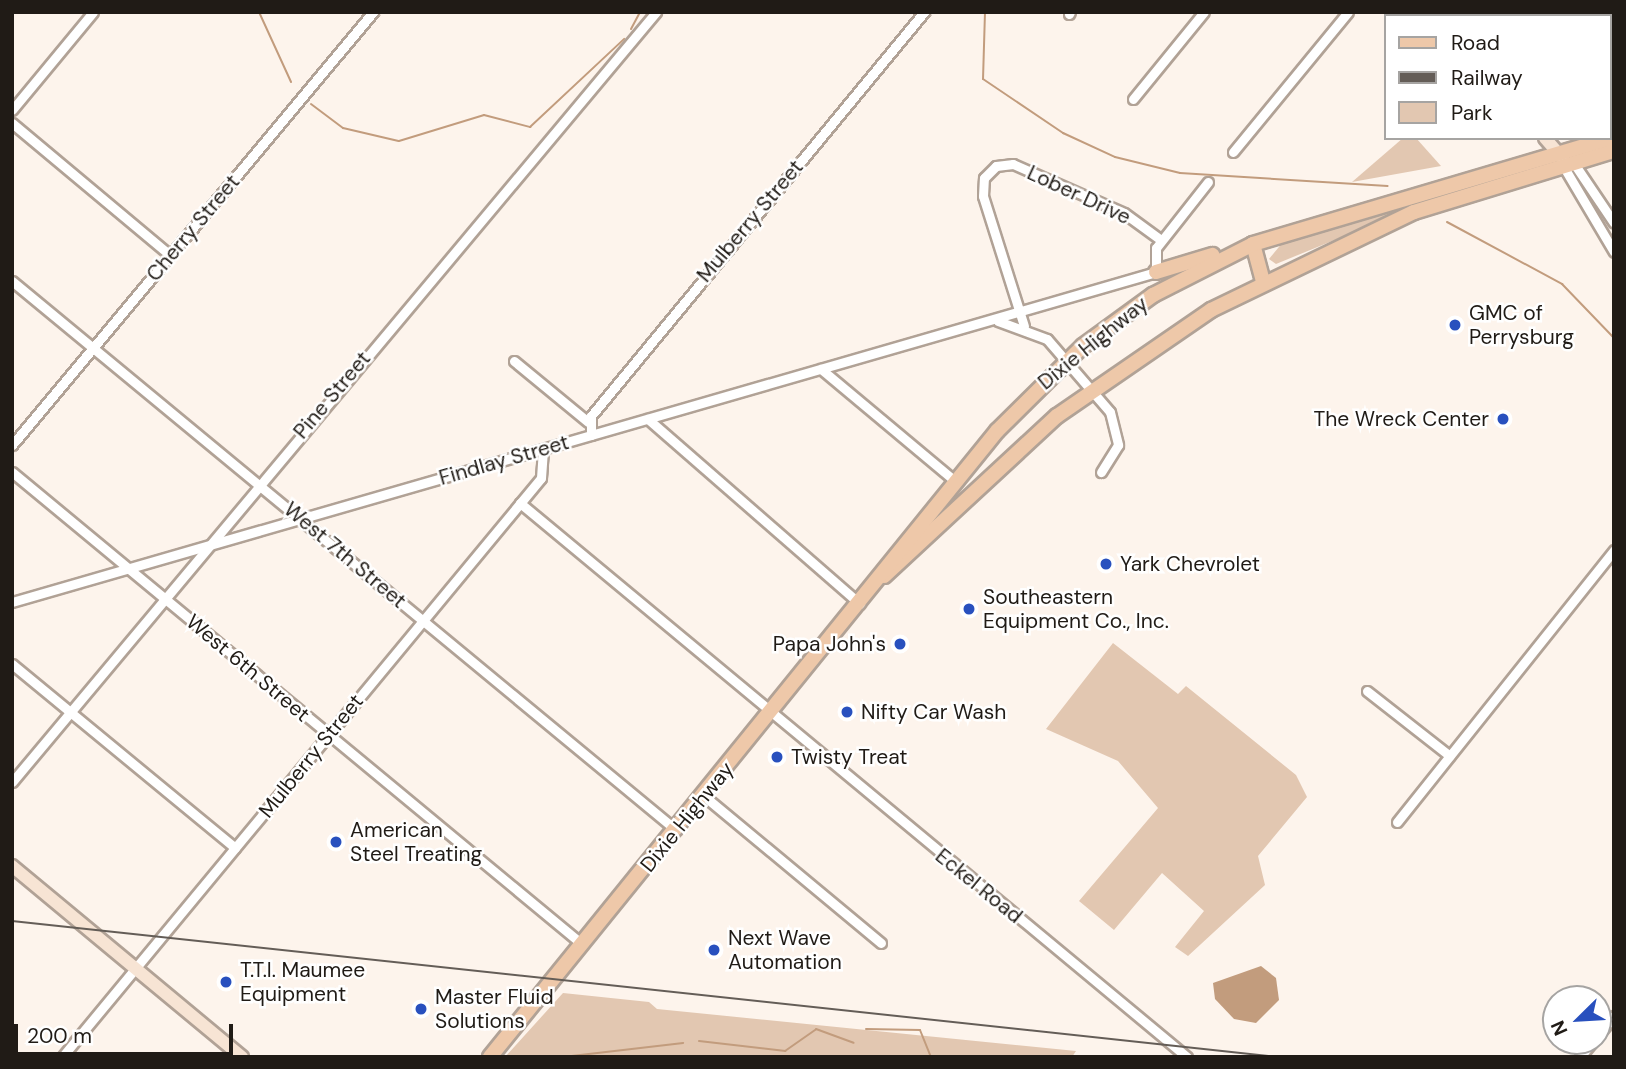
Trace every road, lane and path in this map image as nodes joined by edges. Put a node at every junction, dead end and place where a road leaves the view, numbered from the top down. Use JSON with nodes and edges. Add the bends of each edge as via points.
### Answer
{"nodes":[{"id":1,"x":93,"y":12,"type":"edge"},
{"id":2,"x":373,"y":12,"type":"edge"},
{"id":3,"x":656,"y":12,"type":"edge"},
{"id":4,"x":924,"y":12,"type":"edge"},
{"id":5,"x":1204,"y":12,"type":"edge"},
{"id":6,"x":1348,"y":12,"type":"edge"},
{"id":7,"x":1133,"y":99,"type":"dead end"},
{"id":8,"x":12,"y":110,"type":"edge"},
{"id":9,"x":12,"y":123,"type":"edge"},
{"id":10,"x":1547,"y":140,"type":"edge"},
{"id":11,"x":1607,"y":140,"type":"edge"},
{"id":12,"x":1614,"y":145,"type":"edge"},
{"id":13,"x":1614,"y":151,"type":"edge"},
{"id":14,"x":1233,"y":152,"type":"dead end"},
{"id":15,"x":1564,"y":160,"type":"junction"},
{"id":16,"x":1208,"y":183,"type":"dead end"},
{"id":17,"x":1614,"y":223,"type":"edge"},
{"id":18,"x":1161,"y":240,"type":"junction"},
{"id":19,"x":1254,"y":244,"type":"junction"},
{"id":20,"x":1614,"y":252,"type":"edge"},
{"id":21,"x":170,"y":255,"type":"junction"},
{"id":22,"x":1156,"y":272,"type":"junction"},
{"id":23,"x":12,"y":281,"type":"edge"},
{"id":24,"x":1262,"y":282,"type":"junction"},
{"id":25,"x":1019,"y":310,"type":"junction"},
{"id":26,"x":998,"y":321,"type":"junction"},
{"id":27,"x":1024,"y":326,"type":"junction"},
{"id":28,"x":93,"y":347,"type":"junction"},
{"id":29,"x":1066,"y":360,"type":"junction"},
{"id":30,"x":514,"y":361,"type":"dead end"},
{"id":31,"x":821,"y":369,"type":"junction"},
{"id":32,"x":1092,"y":389,"type":"junction"},
{"id":33,"x":648,"y":419,"type":"junction"},
{"id":34,"x":588,"y":422,"type":"junction"},
{"id":35,"x":591,"y":435,"type":"junction"},
{"id":36,"x":12,"y":445,"type":"edge"},
{"id":37,"x":543,"y":449,"type":"junction"},
{"id":38,"x":12,"y":472,"type":"edge"},
{"id":39,"x":1101,"y":472,"type":"dead end"},
{"id":40,"x":956,"y":481,"type":"junction"},
{"id":41,"x":259,"y":483,"type":"junction"},
{"id":42,"x":520,"y":503,"type":"junction"},
{"id":43,"x":300,"y":518,"type":"junction"},
{"id":44,"x":206,"y":545,"type":"junction"},
{"id":45,"x":1614,"y":550,"type":"edge"},
{"id":46,"x":128,"y":568,"type":"junction"},
{"id":47,"x":884,"y":576,"type":"junction"},
{"id":48,"x":164,"y":598,"type":"junction"},
{"id":49,"x":12,"y":602,"type":"edge"},
{"id":50,"x":861,"y":605,"type":"junction"},
{"id":51,"x":423,"y":619,"type":"junction"},
{"id":52,"x":12,"y":664,"type":"edge"},
{"id":53,"x":1367,"y":691,"type":"dead end"},
{"id":54,"x":70,"y":713,"type":"junction"},
{"id":55,"x":770,"y":716,"type":"junction"},
{"id":56,"x":328,"y":735,"type":"junction"},
{"id":57,"x":1450,"y":756,"type":"junction"},
{"id":58,"x":12,"y":782,"type":"edge"},
{"id":59,"x":704,"y":796,"type":"junction"},
{"id":60,"x":1397,"y":822,"type":"dead end"},
{"id":61,"x":676,"y":830,"type":"junction"},
{"id":62,"x":234,"y":848,"type":"junction"},
{"id":63,"x":12,"y":866,"type":"edge"},
{"id":64,"x":881,"y":943,"type":"dead end"},
{"id":65,"x":582,"y":944,"type":"junction"},
{"id":66,"x":135,"y":968,"type":"junction"},
{"id":67,"x":62,"y":1057,"type":"edge"},
{"id":68,"x":242,"y":1057,"type":"edge"},
{"id":69,"x":490,"y":1057,"type":"edge"},
{"id":70,"x":1187,"y":1057,"type":"edge"}],
"edges":[{"from":1,"to":8,"type":"street"},
{"from":2,"to":21,"type":"street","name":"Cherry Street"},
{"from":3,"to":41,"type":"street","name":"Pine Street"},
{"from":4,"to":34,"type":"street","name":"Mulberry Street"},
{"from":5,"to":7,"type":"street"},
{"from":6,"to":14,"type":"street"},
{"from":9,"to":21,"type":"street"},
{"from":10,"to":15,"type":"main road"},
{"from":11,"to":15,"type":"main road","name":"Dixie Highway"},
{"from":12,"to":15,"type":"main road"},
{"from":13,"to":15,"type":"main road","name":"Dixie Highway"},
{"from":15,"to":17,"type":"street"},
{"from":15,"to":19,"type":"main road","name":"Dixie Highway"},
{"from":15,"to":20,"type":"street"},
{"from":15,"to":24,"type":"main road","name":"Dixie Highway","via":[[1435,204]]},
{"from":16,"to":18,"type":"street"},
{"from":18,"to":22,"type":"street"},
{"from":18,"to":25,"type":"street","name":"Lober Drive","via":[[1124,213],[1013,164],[996,166],[984,178],[983,196]]},
{"from":19,"to":22,"type":"main road"},
{"from":19,"to":24,"type":"main road"},
{"from":19,"to":29,"type":"main road","name":"Dixie Highway","via":[[1153,295]]},
{"from":21,"to":28,"type":"street","name":"Cherry Street"},
{"from":22,"to":25,"type":"street","name":"Findlay Street"},
{"from":23,"to":28,"type":"street","name":"West 7th Street"},
{"from":24,"to":32,"type":"main road","name":"Dixie Highway"},
{"from":25,"to":26,"type":"street","name":"Findlay Street"},
{"from":25,"to":27,"type":"street","name":"Lober Drive"},
{"from":26,"to":27,"type":"street","name":"Findlay Street"},
{"from":26,"to":31,"type":"street","name":"Findlay Street"},
{"from":27,"to":29,"type":"street","name":"Findlay Street"},
{"from":28,"to":36,"type":"street","name":"Cherry Street"},
{"from":28,"to":41,"type":"street","name":"West 7th Street"},
{"from":29,"to":32,"type":"street","name":"Findlay Street"},
{"from":29,"to":40,"type":"main road","name":"Dixie Highway"},
{"from":30,"to":34,"type":"street"},
{"from":31,"to":33,"type":"street","name":"Findlay Street"},
{"from":31,"to":40,"type":"street"},
{"from":32,"to":39,"type":"street","name":"Findlay Street","via":[[1118,434],[1115,454]]},
{"from":32,"to":47,"type":"main road","name":"Dixie Highway"},
{"from":33,"to":35,"type":"street","name":"Findlay Street"},
{"from":33,"to":50,"type":"street"},
{"from":34,"to":35,"type":"street"},
{"from":35,"to":37,"type":"street","name":"Findlay Street"},
{"from":37,"to":42,"type":"street","name":"Mulberry Street","via":[[544,472]]},
{"from":37,"to":43,"type":"street","name":"Findlay Street"},
{"from":38,"to":46,"type":"street","name":"West 6th Street"},
{"from":40,"to":47,"type":"main road","name":"Dixie Highway"},
{"from":41,"to":43,"type":"street","name":"West 7th Street"},
{"from":41,"to":44,"type":"street","name":"Pine Street"},
{"from":42,"to":51,"type":"street","name":"Mulberry Street"},
{"from":42,"to":55,"type":"street","name":"Eckel Road"},
{"from":43,"to":44,"type":"street","name":"Findlay Street"},
{"from":43,"to":51,"type":"street","name":"West 7th Street"},
{"from":44,"to":46,"type":"street","name":"Findlay Street"},
{"from":44,"to":48,"type":"street","name":"Pine Street"},
{"from":45,"to":57,"type":"street"},
{"from":46,"to":48,"type":"street","name":"West 6th Street"},
{"from":46,"to":49,"type":"street","name":"Findlay Street"},
{"from":47,"to":50,"type":"main road","name":"Dixie Highway"},
{"from":48,"to":54,"type":"street","name":"Pine Street"},
{"from":48,"to":56,"type":"street","name":"West 6th Street"},
{"from":50,"to":55,"type":"main road","name":"Dixie Highway"},
{"from":51,"to":56,"type":"street","name":"Mulberry Street"},
{"from":51,"to":61,"type":"street","name":"West 7th Street"},
{"from":52,"to":54,"type":"street"},
{"from":53,"to":57,"type":"street"},
{"from":54,"to":58,"type":"street","name":"Pine Street"},
{"from":54,"to":62,"type":"street"},
{"from":55,"to":59,"type":"main road","name":"Dixie Highway"},
{"from":55,"to":70,"type":"street","name":"Eckel Road"},
{"from":56,"to":62,"type":"street","name":"Mulberry Street"},
{"from":56,"to":65,"type":"street","name":"West 6th Street"},
{"from":57,"to":60,"type":"street"},
{"from":59,"to":61,"type":"main road","name":"Dixie Highway"},
{"from":59,"to":64,"type":"street"},
{"from":61,"to":65,"type":"main road","name":"Dixie Highway"},
{"from":62,"to":66,"type":"street","name":"Mulberry Street"},
{"from":63,"to":66,"type":"main road"},
{"from":65,"to":69,"type":"main road","name":"Dixie Highway"},
{"from":66,"to":67,"type":"street","name":"Mulberry Street"},
{"from":66,"to":68,"type":"main road"}]}
